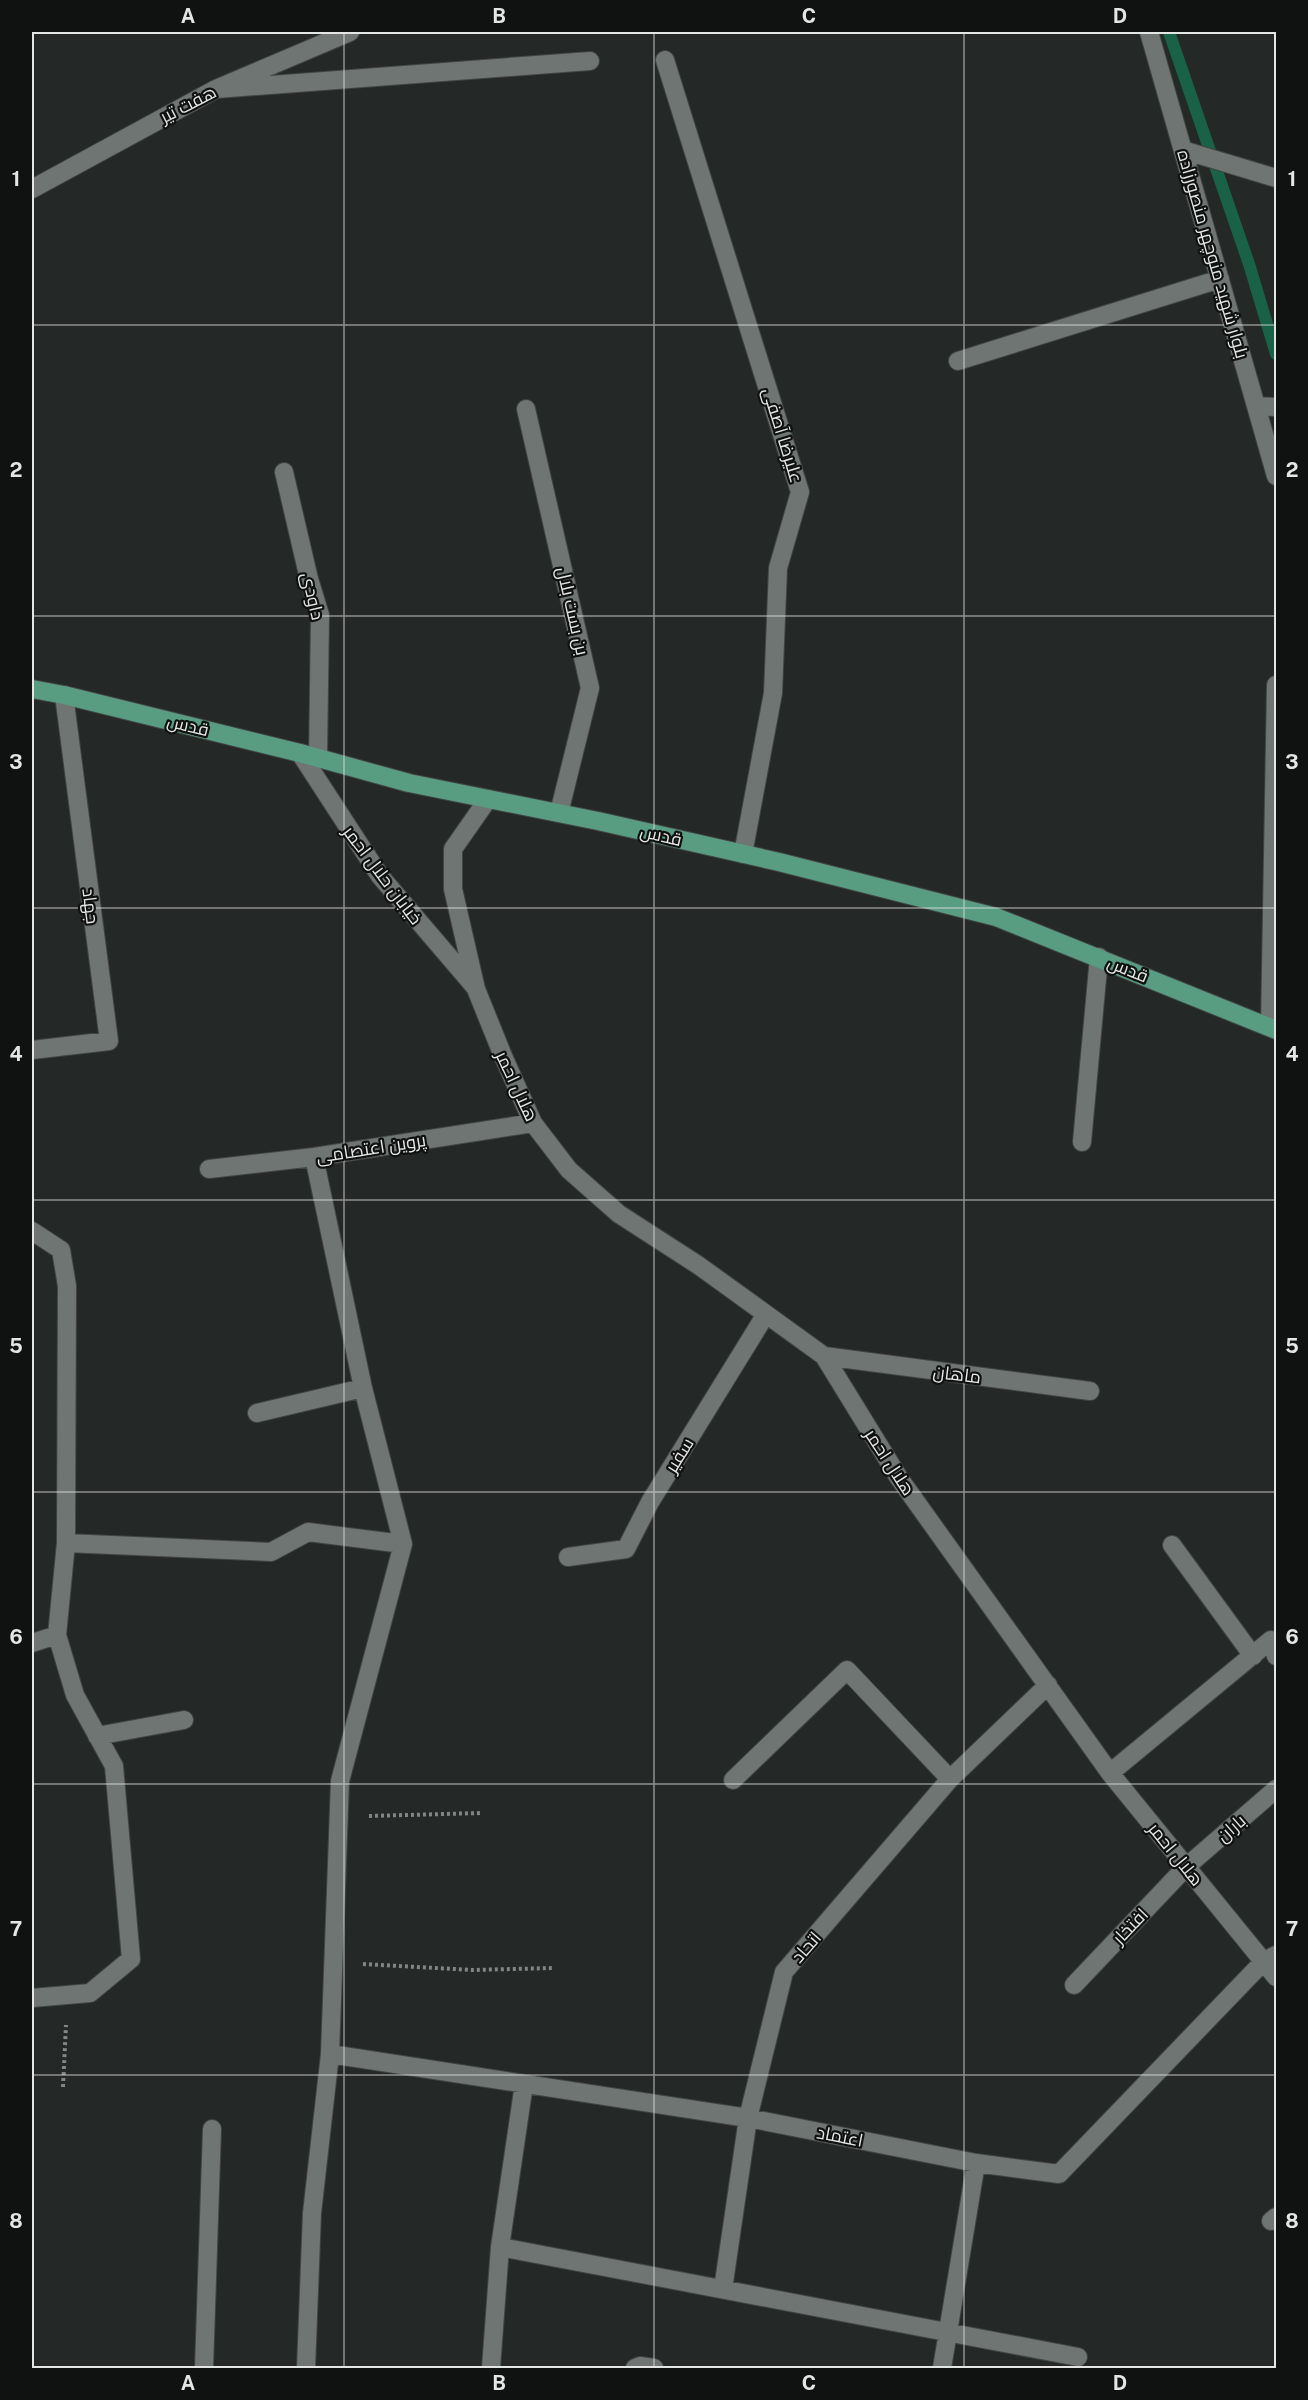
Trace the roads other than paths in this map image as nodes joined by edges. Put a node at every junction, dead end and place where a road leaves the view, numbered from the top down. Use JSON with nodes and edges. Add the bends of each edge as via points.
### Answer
{"nodes":[{"id":1,"x":350,"y":32,"type":"edge"},
{"id":2,"x":1149,"y":32,"type":"edge"},
{"id":3,"x":665,"y":60,"type":"dead end"},
{"id":4,"x":590,"y":61,"type":"dead end"},
{"id":5,"x":216,"y":89,"type":"junction"},
{"id":6,"x":1190,"y":152,"type":"junction"},
{"id":7,"x":1276,"y":178,"type":"edge"},
{"id":8,"x":32,"y":189,"type":"edge"},
{"id":9,"x":1220,"y":279,"type":"junction"},
{"id":10,"x":958,"y":361,"type":"dead end"},
{"id":11,"x":1257,"y":406,"type":"junction"},
{"id":12,"x":1276,"y":407,"type":"edge"},
{"id":13,"x":526,"y":409,"type":"dead end"},
{"id":14,"x":284,"y":472,"type":"dead end"},
{"id":15,"x":1276,"y":476,"type":"edge"},
{"id":16,"x":1276,"y":685,"type":"edge"},
{"id":17,"x":32,"y":689,"type":"edge"},
{"id":18,"x":64,"y":695,"type":"junction"},
{"id":19,"x":300,"y":753,"type":"junction"},
{"id":20,"x":318,"y":758,"type":"junction"},
{"id":21,"x":488,"y":799,"type":"junction"},
{"id":22,"x":559,"y":813,"type":"junction"},
{"id":23,"x":743,"y":854,"type":"junction"},
{"id":24,"x":1099,"y":957,"type":"junction"},
{"id":25,"x":477,"y":989,"type":"junction"},
{"id":26,"x":1273,"y":1028,"type":"edge"},
{"id":27,"x":32,"y":1050,"type":"edge"},
{"id":28,"x":533,"y":1123,"type":"junction"},
{"id":29,"x":1082,"y":1142,"type":"dead end"},
{"id":30,"x":314,"y":1157,"type":"junction"},
{"id":31,"x":209,"y":1169,"type":"dead end"},
{"id":32,"x":32,"y":1231,"type":"edge"},
{"id":33,"x":766,"y":1314,"type":"junction"},
{"id":34,"x":824,"y":1356,"type":"junction"},
{"id":35,"x":363,"y":1388,"type":"junction"},
{"id":36,"x":1090,"y":1391,"type":"dead end"},
{"id":37,"x":257,"y":1413,"type":"dead end"},
{"id":38,"x":66,"y":1543,"type":"junction"},
{"id":39,"x":403,"y":1545,"type":"junction"},
{"id":40,"x":1172,"y":1545,"type":"dead end"},
{"id":41,"x":568,"y":1557,"type":"dead end"},
{"id":42,"x":57,"y":1635,"type":"junction"},
{"id":43,"x":32,"y":1643,"type":"edge"},
{"id":44,"x":1253,"y":1656,"type":"junction"},
{"id":45,"x":1276,"y":1656,"type":"edge"},
{"id":46,"x":1048,"y":1685,"type":"junction"},
{"id":47,"x":184,"y":1720,"type":"dead end"},
{"id":48,"x":97,"y":1736,"type":"junction"},
{"id":49,"x":1110,"y":1773,"type":"junction"},
{"id":50,"x":950,"y":1779,"type":"junction"},
{"id":51,"x":733,"y":1780,"type":"dead end"},
{"id":52,"x":1276,"y":1789,"type":"edge"},
{"id":53,"x":1186,"y":1867,"type":"junction"},
{"id":54,"x":1270,"y":1958,"type":"edge"},
{"id":55,"x":1276,"y":1977,"type":"edge"},
{"id":56,"x":1074,"y":1985,"type":"dead end"},
{"id":57,"x":32,"y":1998,"type":"edge"},
{"id":58,"x":330,"y":2054,"type":"junction"},
{"id":59,"x":524,"y":2084,"type":"junction"},
{"id":60,"x":748,"y":2118,"type":"junction"},
{"id":61,"x":212,"y":2129,"type":"dead end"},
{"id":62,"x":976,"y":2163,"type":"junction"},
{"id":63,"x":500,"y":2247,"type":"junction"},
{"id":64,"x":723,"y":2289,"type":"junction"},
{"id":65,"x":948,"y":2332,"type":"junction"},
{"id":66,"x":1078,"y":2357,"type":"dead end"},
{"id":67,"x":204,"y":2368,"type":"edge"},
{"id":68,"x":306,"y":2368,"type":"edge"},
{"id":69,"x":491,"y":2368,"type":"edge"},
{"id":70,"x":635,"y":2368,"type":"edge"},
{"id":71,"x":654,"y":2368,"type":"edge"},
{"id":72,"x":942,"y":2368,"type":"edge"}],
"edges":[{"from":1,"to":5,"type":"street","name":"هفت تیر"},
{"from":2,"to":6,"type":"street","name":"بلوار شهید منوچهر منصورزاده"},
{"from":3,"to":23,"type":"street","name":"علیرضا آصفی","via":[[800,492],[778,568],[773,693]]},
{"from":4,"to":5,"type":"street"},
{"from":5,"to":8,"type":"street","name":"هفت تیر"},
{"from":6,"to":7,"type":"street"},
{"from":6,"to":9,"type":"street","name":"بلوار شهید منوچهر منصورزاده"},
{"from":9,"to":10,"type":"street"},
{"from":9,"to":11,"type":"street","name":"بلوار شهید منوچهر منصورزاده"},
{"from":11,"to":12,"type":"street"},
{"from":11,"to":15,"type":"street","name":"بلوار شهید منوچهر منصورزاده"},
{"from":13,"to":22,"type":"street","name":"بن بست بلال","via":[[590,688]]},
{"from":14,"to":20,"type":"street","name":"داودی","via":[[320,615]]},
{"from":16,"to":26,"type":"street"},
{"from":17,"to":18,"type":"main road","name":"قدس"},
{"from":18,"to":19,"type":"main road","name":"قدس"},
{"from":18,"to":27,"type":"street","name":"جهاد","via":[[109,1041]]},
{"from":19,"to":20,"type":"main road","name":"قدس"},
{"from":19,"to":25,"type":"street","name":"خیابان حلال احمر","via":[[380,876]]},
{"from":20,"to":21,"type":"main road","name":"قدس"},
{"from":21,"to":22,"type":"main road","name":"قدس"},
{"from":21,"to":25,"type":"street","via":[[453,849],[453,890]]},
{"from":22,"to":23,"type":"main road","name":"قدس"},
{"from":23,"to":24,"type":"main road","name":"قدس","via":[[996,917]]},
{"from":24,"to":26,"type":"main road","name":"قدس"},
{"from":24,"to":29,"type":"street"},
{"from":25,"to":28,"type":"street","name":"هلال احمر"},
{"from":28,"to":30,"type":"street","name":"پروین اعتصامی"},
{"from":28,"to":33,"type":"street","name":"هلال احمر","via":[[569,1170],[619,1214]]},
{"from":30,"to":31,"type":"street","name":"پروین اعتصامی"},
{"from":30,"to":35,"type":"street"},
{"from":32,"to":38,"type":"street","via":[[61,1250],[67,1286]]},
{"from":33,"to":34,"type":"street","name":"هلال احمر"},
{"from":33,"to":41,"type":"street","name":"سفیر","via":[[650,1502],[626,1549]]},
{"from":34,"to":36,"type":"street","name":"ماهان"},
{"from":34,"to":46,"type":"street","name":"هلال احمر","via":[[899,1478]]},
{"from":35,"to":37,"type":"street"},
{"from":35,"to":39,"type":"street"},
{"from":38,"to":39,"type":"street","via":[[271,1552],[308,1532]]},
{"from":38,"to":42,"type":"street"},
{"from":39,"to":58,"type":"street","via":[[340,1781]]},
{"from":40,"to":44,"type":"street"},
{"from":42,"to":43,"type":"street"},
{"from":42,"to":48,"type":"street","via":[[75,1695]]},
{"from":44,"to":45,"type":"street","via":[[1271,1640]]},
{"from":44,"to":49,"type":"street"},
{"from":46,"to":49,"type":"street","name":"هلال احمر"},
{"from":46,"to":50,"type":"street","name":"اتحاد"},
{"from":47,"to":48,"type":"street"},
{"from":48,"to":57,"type":"street","via":[[114,1766],[131,1959],[90,1993]]},
{"from":49,"to":53,"type":"street","name":"هلال احمر"},
{"from":50,"to":51,"type":"street","via":[[847,1670]]},
{"from":50,"to":60,"type":"street","name":"اتحاد","via":[[784,1972]]},
{"from":52,"to":53,"type":"street","name":"باران"},
{"from":53,"to":54,"type":"street","name":"هلال احمر"},
{"from":53,"to":56,"type":"street","name":"افتخار"},
{"from":54,"to":55,"type":"street","name":"هلال احمر"},
{"from":54,"to":62,"type":"street","name":"اعتماد","via":[[1059,2174]]},
{"from":58,"to":59,"type":"street","name":"اعتماد"},
{"from":58,"to":68,"type":"street","via":[[312,2213]]},
{"from":59,"to":60,"type":"street","name":"اعتماد"},
{"from":59,"to":63,"type":"street"},
{"from":60,"to":62,"type":"street","name":"اعتماد"},
{"from":60,"to":64,"type":"street","name":"اتحاد"},
{"from":61,"to":67,"type":"street"},
{"from":62,"to":65,"type":"street"},
{"from":63,"to":64,"type":"street"},
{"from":63,"to":69,"type":"street"},
{"from":64,"to":65,"type":"street"},
{"from":65,"to":66,"type":"street"},
{"from":65,"to":72,"type":"street"},
{"from":70,"to":71,"type":"street"}]}
